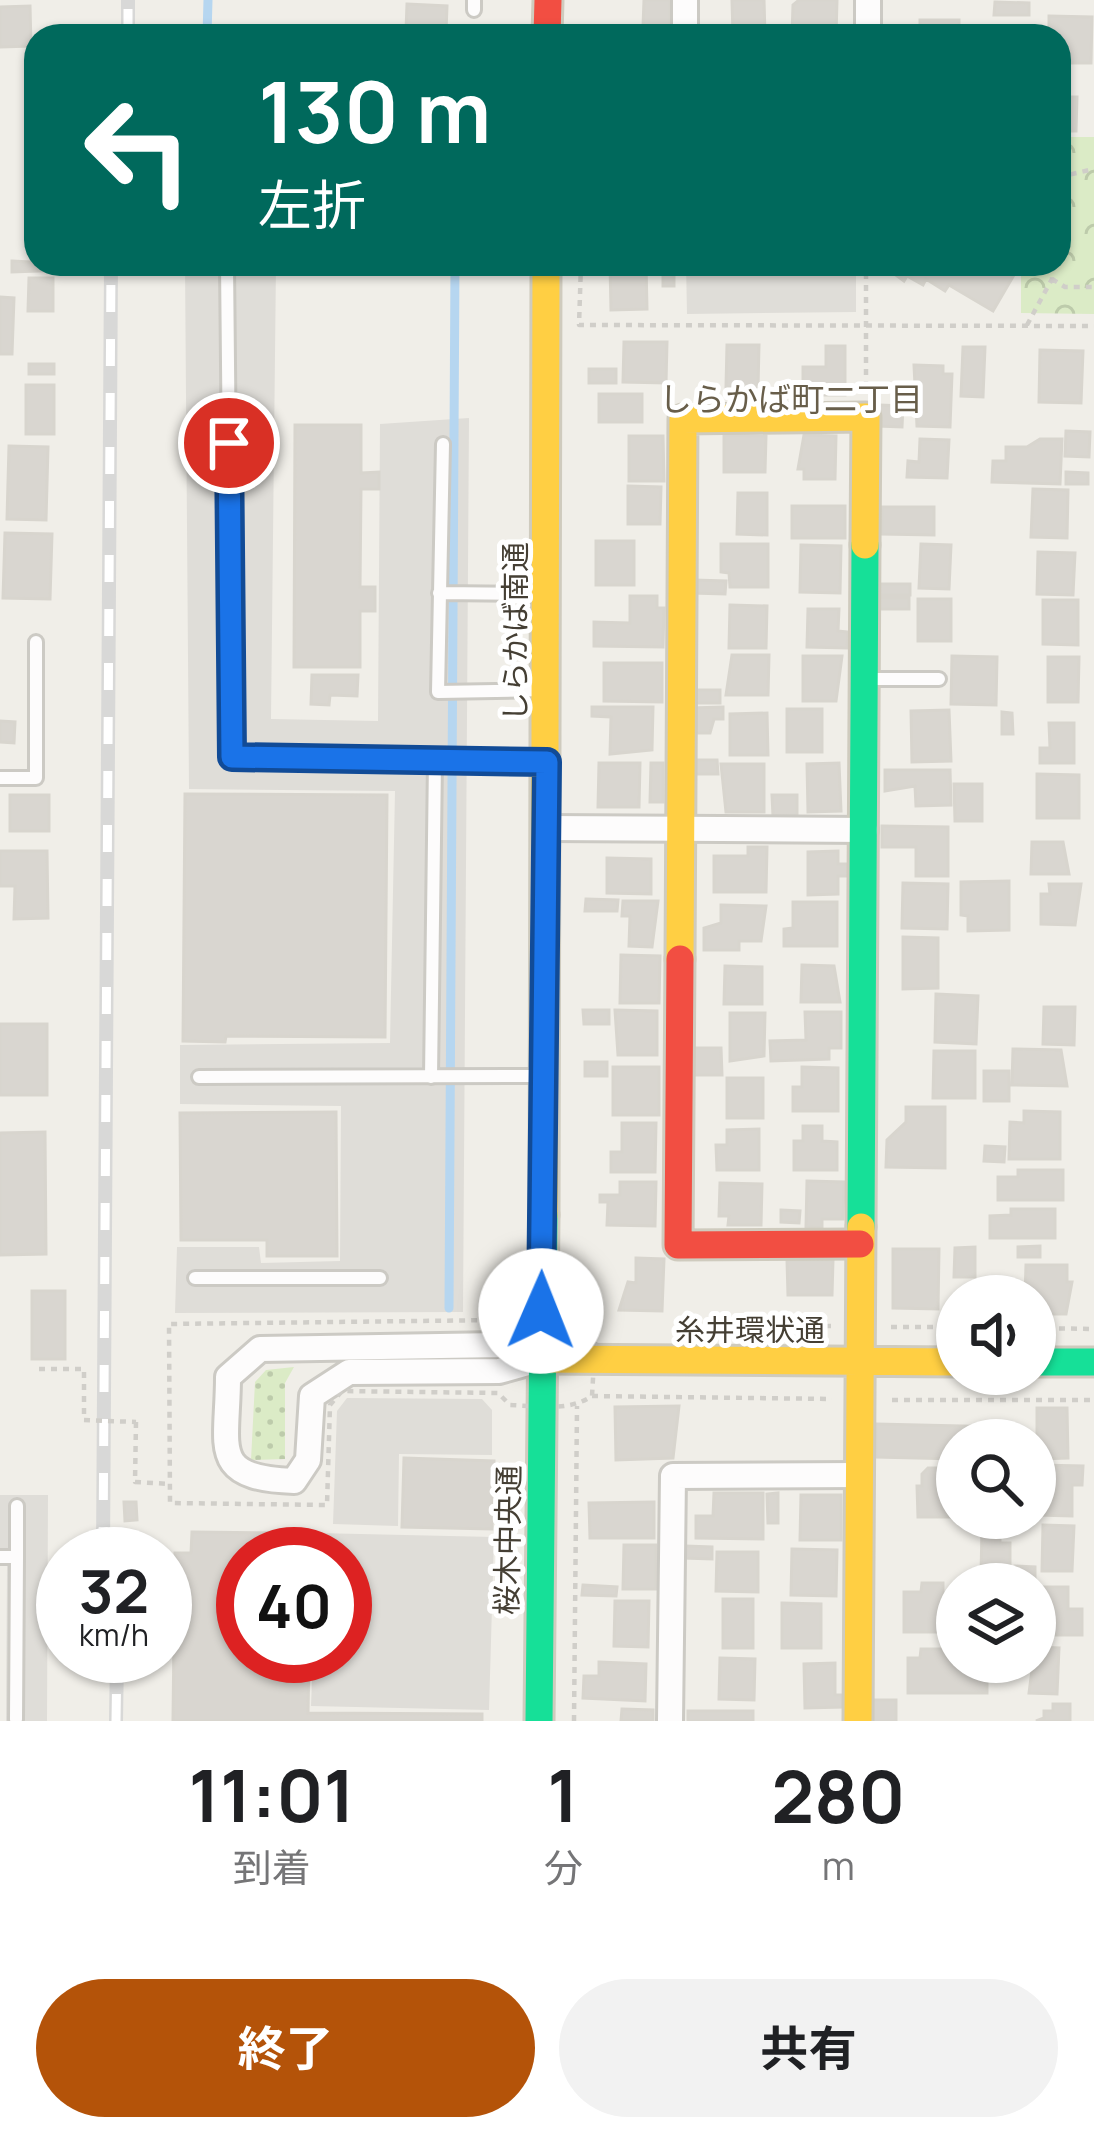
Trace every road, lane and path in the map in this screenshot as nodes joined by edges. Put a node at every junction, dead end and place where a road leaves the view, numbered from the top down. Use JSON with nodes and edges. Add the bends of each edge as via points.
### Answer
{"nodes":[{"id":1,"x":227,"y":276,"type":"edge"},
{"id":2,"x":546,"y":276,"type":"edge"},
{"id":3,"x":581,"y":276,"type":"edge"},
{"id":4,"x":866,"y":276,"type":"edge"},
{"id":5,"x":1052,"y":279,"type":"joint"},
{"id":6,"x":1094,"y":287,"type":"edge"},
{"id":7,"x":866,"y":323,"type":"junction"},
{"id":8,"x":1027,"y":325,"type":"junction"},
{"id":9,"x":1094,"y":326,"type":"edge"},
{"id":10,"x":866,"y":417,"type":"junction"},
{"id":11,"x":443,"y":444,"type":"dead end"},
{"id":12,"x":440,"y":593,"type":"junction"},
{"id":13,"x":547,"y":594,"type":"junction"},
{"id":14,"x":36,"y":642,"type":"dead end"},
{"id":15,"x":866,"y":679,"type":"junction"},
{"id":16,"x":939,"y":679,"type":"dead end"},
{"id":17,"x":547,"y":690,"type":"junction"},
{"id":18,"x":435,"y":760,"type":"junction"},
{"id":19,"x":547,"y":762,"type":"junction"},
{"id":20,"x":0,"y":778,"type":"edge"},
{"id":21,"x":548,"y":828,"type":"junction"},
{"id":22,"x":677,"y":830,"type":"junction"},
{"id":23,"x":865,"y":830,"type":"junction"},
{"id":24,"x":544,"y":1076,"type":"junction"},
{"id":25,"x":199,"y":1077,"type":"dead end"},
{"id":26,"x":431,"y":1077,"type":"junction"},
{"id":27,"x":860,"y":1244,"type":"junction"},
{"id":28,"x":195,"y":1278,"type":"dead end"},
{"id":29,"x":380,"y":1278,"type":"dead end"},
{"id":30,"x":860,"y":1326,"type":"junction"},
{"id":31,"x":706,"y":1327,"type":"dead end"},
{"id":32,"x":936,"y":1327,"type":"edge"},
{"id":33,"x":596,"y":1328,"type":"dead end"},
{"id":34,"x":618,"y":1328,"type":"dead end"},
{"id":35,"x":1056,"y":1328,"type":"edge"},
{"id":36,"x":1094,"y":1329,"type":"edge"},
{"id":37,"x":542,"y":1359,"type":"junction"},
{"id":38,"x":936,"y":1362,"type":"edge"},
{"id":39,"x":1056,"y":1362,"type":"edge"},
{"id":40,"x":1094,"y":1362,"type":"edge"},
{"id":41,"x":860,"y":1363,"type":"junction"},
{"id":42,"x":39,"y":1369,"type":"dead end"},
{"id":43,"x":577,"y":1406,"type":"dead end"},
{"id":44,"x":860,"y":1474,"type":"junction"},
{"id":45,"x":170,"y":1484,"type":"dead end"},
{"id":46,"x":17,"y":1506,"type":"dead end"},
{"id":47,"x":0,"y":1557,"type":"edge"},
{"id":48,"x":17,"y":1557,"type":"junction"},
{"id":49,"x":16,"y":1718,"type":"edge"},
{"id":50,"x":538,"y":1721,"type":"edge"},
{"id":51,"x":574,"y":1721,"type":"edge"},
{"id":52,"x":670,"y":1721,"type":"edge"},
{"id":53,"x":858,"y":1721,"type":"edge"}],
"edges":[{"from":1,"to":18,"type":"lane","via":[[232,757]]},
{"from":2,"to":13,"type":"street","name":"しらかば南通"},
{"from":3,"to":7,"type":"path","via":[[580,325]]},
{"from":4,"to":7,"type":"path"},
{"from":5,"to":6,"type":"path"},
{"from":5,"to":8,"type":"path"},
{"from":7,"to":8,"type":"path"},
{"from":7,"to":10,"type":"path"},
{"from":8,"to":9,"type":"path"},
{"from":10,"to":15,"type":"street"},
{"from":10,"to":22,"type":"street","via":[[683,418]]},
{"from":11,"to":12,"type":"lane"},
{"from":12,"to":13,"type":"lane"},
{"from":12,"to":17,"type":"lane","via":[[438,692]]},
{"from":13,"to":17,"type":"street","name":"しらかば南通"},
{"from":14,"to":20,"type":"lane","via":[[36,778]]},
{"from":15,"to":16,"type":"lane"},
{"from":15,"to":23,"type":"street"},
{"from":17,"to":19,"type":"street","name":"しらかば南通"},
{"from":18,"to":19,"type":"lane"},
{"from":18,"to":26,"type":"lane"},
{"from":19,"to":21,"type":"street","name":"しらかば南通"},
{"from":21,"to":22,"type":"street"},
{"from":21,"to":24,"type":"street","name":"しらかば南通"},
{"from":22,"to":23,"type":"street"},
{"from":22,"to":27,"type":"street","via":[[678,1245]]},
{"from":23,"to":27,"type":"street"},
{"from":24,"to":26,"type":"lane"},
{"from":24,"to":37,"type":"street","name":"しらかば南通"},
{"from":25,"to":26,"type":"lane"},
{"from":27,"to":30,"type":"street"},
{"from":28,"to":29,"type":"lane"},
{"from":30,"to":31,"type":"path"},
{"from":30,"to":32,"type":"path"},
{"from":30,"to":41,"type":"street"},
{"from":33,"to":34,"type":"path"},
{"from":35,"to":36,"type":"path"},
{"from":37,"to":37,"type":"street","via":[[499,1371],[350,1372],[312,1396],[308,1460],[293,1480],[254,1479],[228,1458],[228,1377],[260,1349],[500,1345]]},
{"from":37,"to":41,"type":"street","name":"糸井環状通"},
{"from":37,"to":50,"type":"street","name":"桜木中央通"},
{"from":38,"to":41,"type":"street","name":"糸井環状通"},
{"from":39,"to":40,"type":"street"},
{"from":41,"to":44,"type":"street"},
{"from":42,"to":45,"type":"path","bridge":true,"via":[[84,1369],[84,1420],[136,1421],[135,1481]]},
{"from":43,"to":51,"type":"path"},
{"from":44,"to":52,"type":"street","via":[[673,1476]]},
{"from":44,"to":53,"type":"street"},
{"from":46,"to":48,"type":"lane"},
{"from":47,"to":48,"type":"lane"},
{"from":48,"to":49,"type":"lane"}]}
